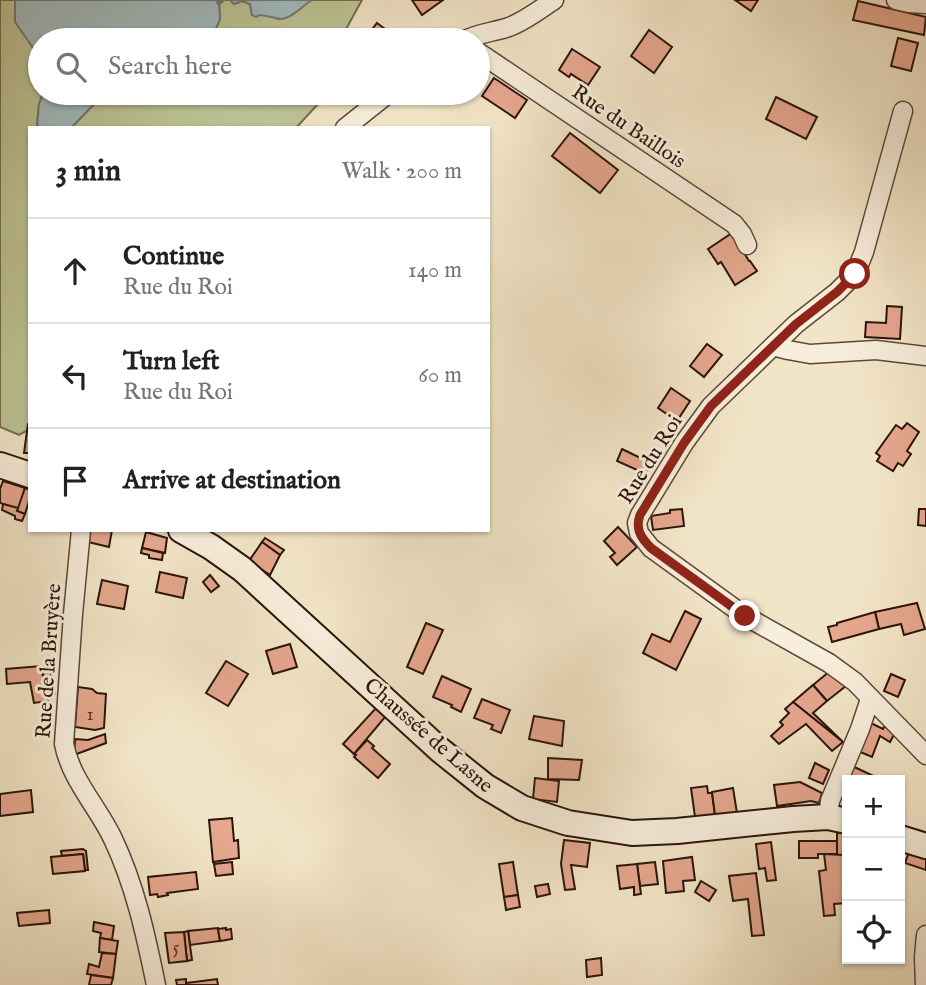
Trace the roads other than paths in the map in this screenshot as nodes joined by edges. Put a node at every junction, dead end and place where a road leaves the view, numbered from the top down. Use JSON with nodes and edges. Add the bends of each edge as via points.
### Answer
{"nodes":[{"id":1,"x":554,"y":0,"type":"edge"},
{"id":2,"x":896,"y":0,"type":"edge"},
{"id":3,"x":926,"y":4,"type":"edge"},
{"id":4,"x":490,"y":31,"type":"edge"},
{"id":5,"x":490,"y":60,"type":"edge"},
{"id":6,"x":374,"y":105,"type":"edge"},
{"id":7,"x":903,"y":111,"type":"dead end"},
{"id":8,"x":348,"y":126,"type":"edge"},
{"id":9,"x":747,"y":245,"type":"dead end"},
{"id":10,"x":773,"y":345,"type":"junction"},
{"id":11,"x":926,"y":356,"type":"edge"},
{"id":12,"x":0,"y":465,"type":"edge"},
{"id":13,"x":28,"y":474,"type":"edge"},
{"id":14,"x":81,"y":532,"type":"edge"},
{"id":15,"x":185,"y":532,"type":"edge"},
{"id":16,"x":870,"y":699,"type":"junction"},
{"id":17,"x":926,"y":755,"type":"edge"},
{"id":18,"x":838,"y":819,"type":"edge"},
{"id":19,"x":905,"y":840,"type":"edge"},
{"id":20,"x":926,"y":846,"type":"edge"},
{"id":21,"x":926,"y":935,"type":"edge"},
{"id":22,"x":156,"y":985,"type":"edge"},
{"id":23,"x":925,"y":985,"type":"edge"}],
"edges":[{"from":1,"to":4,"type":"street","via":[[509,27]]},
{"from":2,"to":3,"type":"street"},
{"from":5,"to":9,"type":"street","name":"Rue du Baillois","via":[[734,224]]},
{"from":6,"to":8,"type":"street"},
{"from":7,"to":10,"type":"street","name":"Rue du Roi","via":[[855,274]]},
{"from":10,"to":11,"type":"street","via":[[810,354],[876,349]]},
{"from":10,"to":16,"type":"street","name":"Rue du Roi","via":[[711,406],[684,443],[640,515],[639,533],[674,566],[745,616],[829,663]]},
{"from":12,"to":13,"type":"street"},
{"from":14,"to":22,"type":"street","name":"Rue de la Bruyère","via":[[64,744],[72,771],[125,866]]},
{"from":15,"to":18,"type":"street","name":"Chaussée de Lasne","via":[[242,569],[440,750],[522,808],[568,823],[632,833]]},
{"from":16,"to":17,"type":"street","name":"Rue du Roi"},
{"from":16,"to":18,"type":"street","via":[[830,801]]},
{"from":19,"to":20,"type":"street"},
{"from":21,"to":23,"type":"street"}]}
